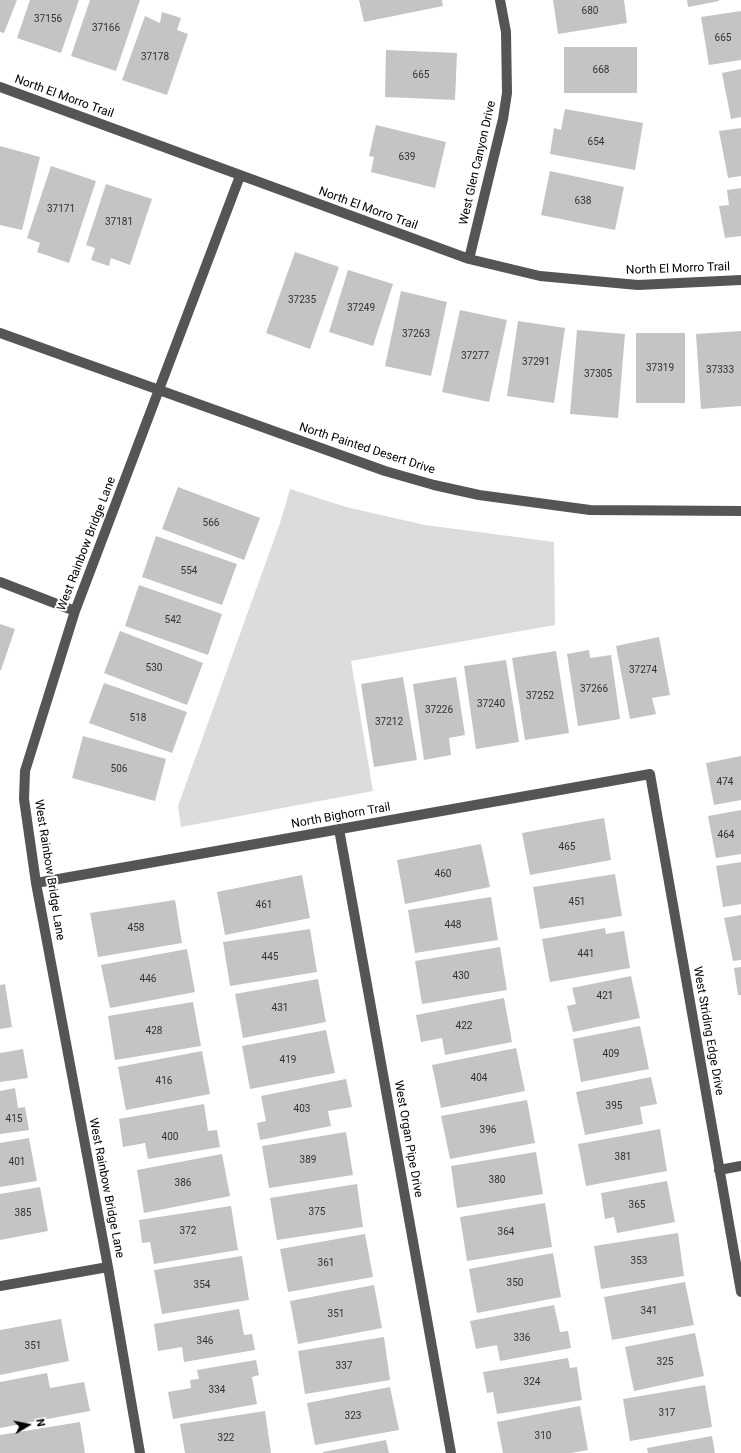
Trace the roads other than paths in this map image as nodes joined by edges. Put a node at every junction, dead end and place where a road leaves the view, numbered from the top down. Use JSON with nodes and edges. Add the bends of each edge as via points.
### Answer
{"nodes":[{"id":1,"x":500,"y":0,"type":"edge"},
{"id":2,"x":0,"y":87,"type":"edge"},
{"id":3,"x":240,"y":176,"type":"junction"},
{"id":4,"x":469,"y":259,"type":"junction"},
{"id":5,"x":741,"y":280,"type":"edge"},
{"id":6,"x":0,"y":333,"type":"edge"},
{"id":7,"x":159,"y":390,"type":"junction"},
{"id":8,"x":741,"y":511,"type":"edge"},
{"id":9,"x":0,"y":582,"type":"edge"},
{"id":10,"x":75,"y":611,"type":"junction"},
{"id":11,"x":650,"y":774,"type":"joint"},
{"id":12,"x":339,"y":829,"type":"junction"},
{"id":13,"x":36,"y":883,"type":"junction"},
{"id":14,"x":741,"y":1166,"type":"edge"},
{"id":15,"x":719,"y":1170,"type":"junction"},
{"id":16,"x":108,"y":1267,"type":"junction"},
{"id":17,"x":0,"y":1286,"type":"edge"},
{"id":18,"x":741,"y":1292,"type":"edge"},
{"id":19,"x":140,"y":1453,"type":"edge"},
{"id":20,"x":451,"y":1453,"type":"edge"}],
"edges":[{"from":1,"to":4,"type":"street","name":"West Glen Canyon Drive","via":[[506,32],[507,93]]},
{"from":2,"to":3,"type":"street","name":"North El Morro Trail"},
{"from":3,"to":4,"type":"street","name":"North El Morro Trail"},
{"from":3,"to":7,"type":"street","name":"West Rainbow Bridge Lane"},
{"from":4,"to":5,"type":"street","name":"North El Morro Trail","via":[[540,276],[631,284]]},
{"from":6,"to":7,"type":"street","name":"North Painted Desert Drive"},
{"from":7,"to":8,"type":"street","name":"North Painted Desert Drive","via":[[385,471],[479,495],[590,510]]},
{"from":7,"to":10,"type":"street","name":"West Rainbow Bridge Lane"},
{"from":9,"to":10,"type":"street"},
{"from":10,"to":13,"type":"street","name":"West Rainbow Bridge Lane","via":[[25,771],[24,799]]},
{"from":11,"to":12,"type":"street","name":"North Bighorn Trail"},
{"from":11,"to":15,"type":"street","name":"West Striding Edge Drive"},
{"from":12,"to":13,"type":"street","name":"North Bighorn Trail"},
{"from":12,"to":20,"type":"street","name":"West Organ Pipe Drive"},
{"from":13,"to":16,"type":"street","name":"West Rainbow Bridge Lane"},
{"from":14,"to":15,"type":"street"},
{"from":15,"to":18,"type":"street","name":"West Striding Edge Drive"},
{"from":16,"to":17,"type":"street"},
{"from":16,"to":19,"type":"street","name":"West Rainbow Bridge Lane"}]}
